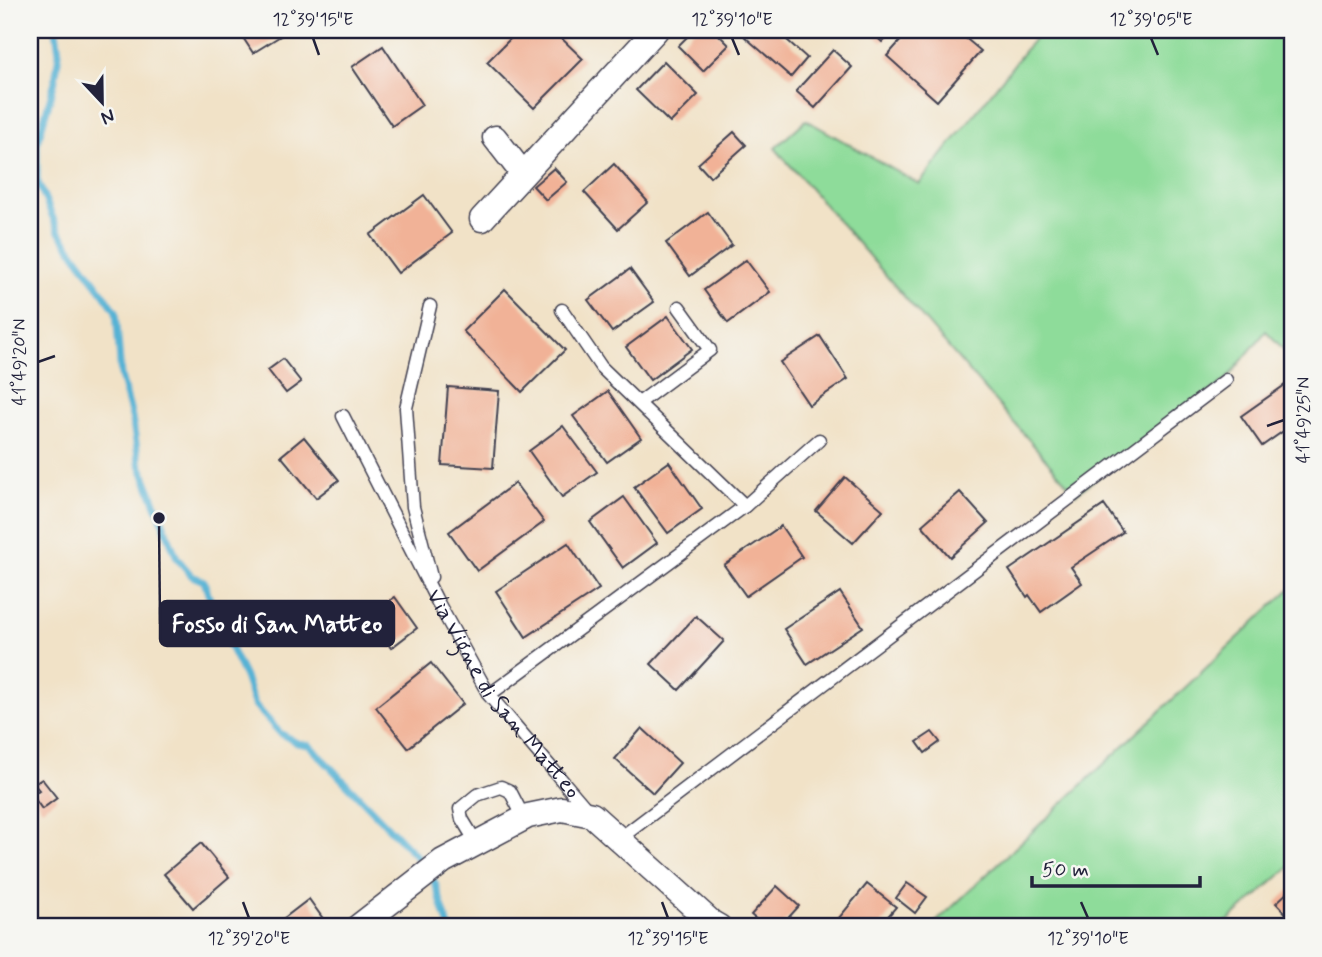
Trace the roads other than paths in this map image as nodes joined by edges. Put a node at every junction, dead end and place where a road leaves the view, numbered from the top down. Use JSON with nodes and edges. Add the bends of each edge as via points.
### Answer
{"nodes":[{"id":1,"x":656,"y":30,"type":"edge"},
{"id":2,"x":495,"y":138,"type":"dead end"},
{"id":3,"x":523,"y":174,"type":"junction"},
{"id":4,"x":482,"y":219,"type":"dead end"},
{"id":5,"x":430,"y":306,"type":"dead end"},
{"id":6,"x":678,"y":307,"type":"dead end"},
{"id":7,"x":562,"y":310,"type":"dead end"},
{"id":8,"x":1226,"y":380,"type":"dead end"},
{"id":9,"x":639,"y":403,"type":"junction"},
{"id":10,"x":343,"y":415,"type":"dead end"},
{"id":11,"x":819,"y":440,"type":"dead end"},
{"id":12,"x":745,"y":506,"type":"junction"},
{"id":13,"x":436,"y":599,"type":"junction"},
{"id":14,"x":489,"y":695,"type":"junction"},
{"id":15,"x":592,"y":815,"type":"junction"},
{"id":16,"x":524,"y":818,"type":"junction"},
{"id":17,"x":619,"y":839,"type":"junction"},
{"id":18,"x":476,"y":842,"type":"junction"},
{"id":19,"x":358,"y":927,"type":"edge"},
{"id":20,"x":719,"y":927,"type":"edge"}],
"edges":[{"from":1,"to":3,"type":"street"},
{"from":2,"to":3,"type":"street"},
{"from":3,"to":4,"type":"street"},
{"from":5,"to":13,"type":"lane","via":[[406,408],[413,507]]},
{"from":6,"to":9,"type":"lane","via":[[710,350]]},
{"from":7,"to":9,"type":"lane","via":[[601,366]]},
{"from":8,"to":17,"type":"lane"},
{"from":9,"to":12,"type":"lane"},
{"from":10,"to":13,"type":"lane","name":"Via Vigne di San Matteo"},
{"from":11,"to":12,"type":"lane"},
{"from":12,"to":14,"type":"lane"},
{"from":13,"to":14,"type":"lane","name":"Via Vigne di San Matteo"},
{"from":14,"to":15,"type":"lane","name":"Via Vigne di San Matteo"},
{"from":15,"to":16,"type":"street","via":[[562,809]]},
{"from":15,"to":17,"type":"street","name":"Via Vigne di San Matteo"},
{"from":16,"to":18,"type":"street"},
{"from":16,"to":18,"type":"lane","via":[[510,791],[501,786],[477,795],[460,809]]},
{"from":17,"to":20,"type":"street","name":"Via Vigne di San Matteo"},
{"from":18,"to":19,"type":"street","via":[[405,888]]}]}
